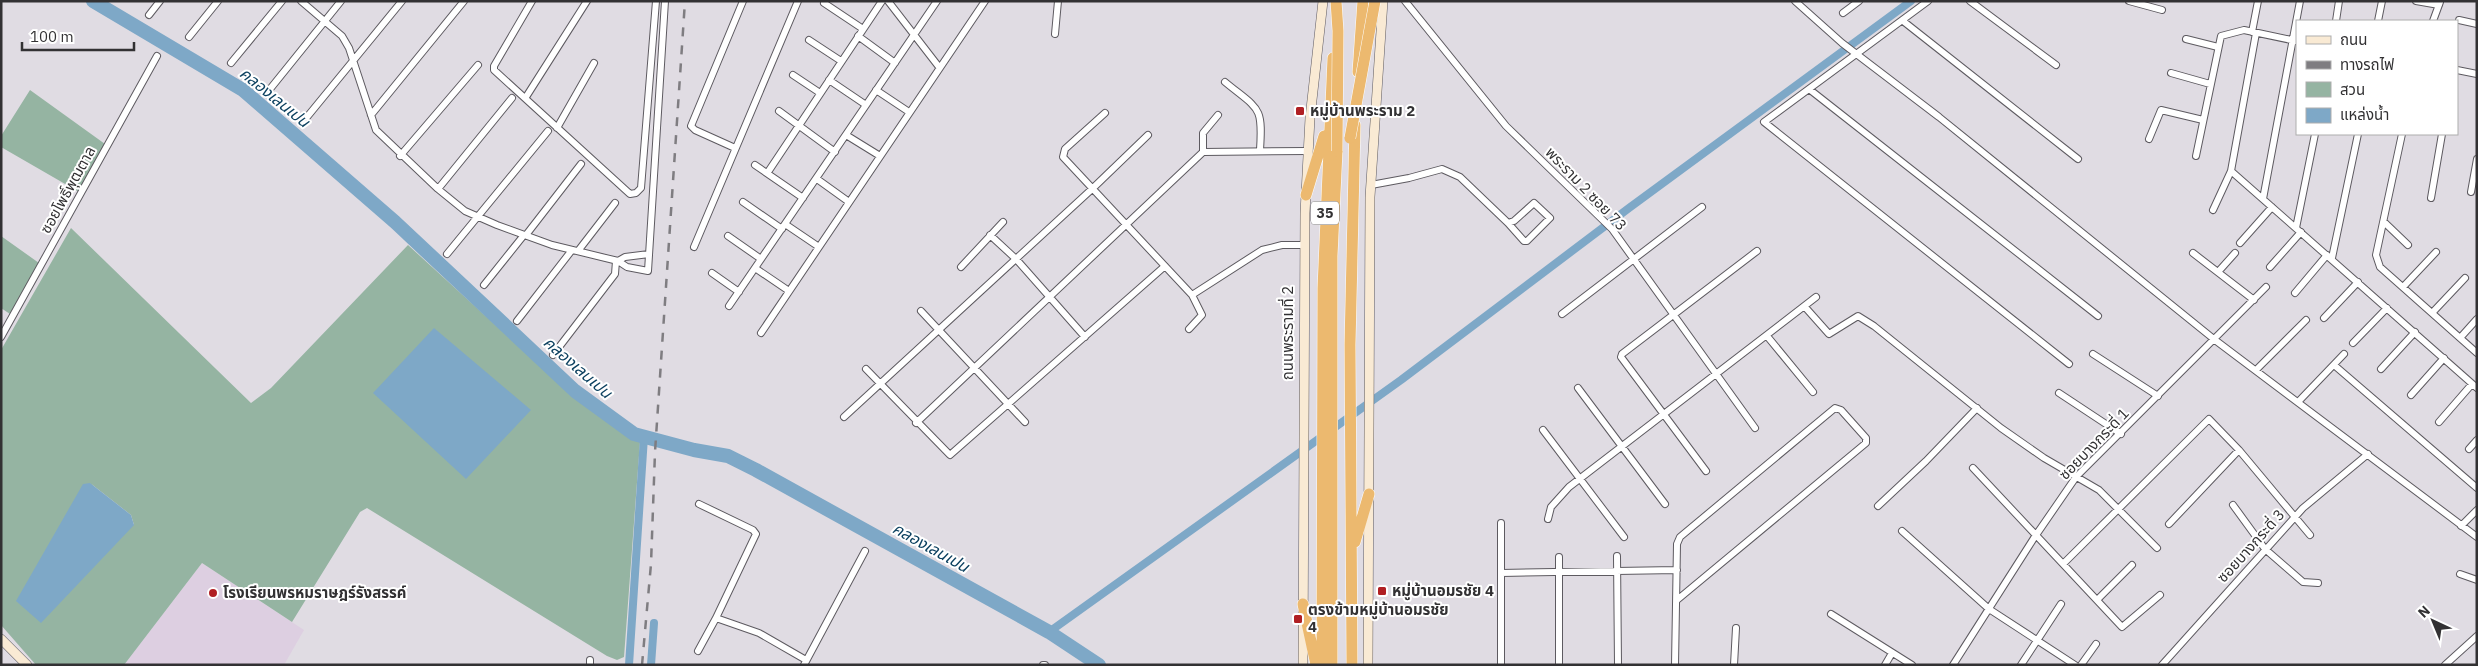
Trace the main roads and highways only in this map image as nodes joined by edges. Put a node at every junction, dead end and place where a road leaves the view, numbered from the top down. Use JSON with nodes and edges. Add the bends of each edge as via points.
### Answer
{"nodes":[{"id":1,"x":1323,"y":1,"type":"edge"},
{"id":2,"x":1338,"y":1,"type":"edge"},
{"id":3,"x":1364,"y":1,"type":"edge"},
{"id":4,"x":1375,"y":1,"type":"edge"},
{"id":5,"x":1384,"y":1,"type":"edge"},
{"id":6,"x":1329,"y":118,"type":"junction"},
{"id":7,"x":1306,"y":195,"type":"junction"},
{"id":8,"x":1369,"y":494,"type":"junction"},
{"id":9,"x":1351,"y":557,"type":"junction"},
{"id":10,"x":1303,"y":604,"type":"junction"},
{"id":11,"x":1,"y":639,"type":"edge"},
{"id":12,"x":1351,"y":663,"type":"edge"},
{"id":13,"x":27,"y":665,"type":"edge"},
{"id":14,"x":1303,"y":665,"type":"edge"},
{"id":15,"x":1316,"y":665,"type":"edge"},
{"id":16,"x":1322,"y":665,"type":"edge"},
{"id":17,"x":1332,"y":665,"type":"edge"},
{"id":18,"x":1368,"y":665,"type":"edge"}],
"edges":[{"from":1,"to":7,"type":"main road","name":"ถนนพระรามที่ 2","number":"35"},
{"from":2,"to":6,"type":"highway","number":"35"},
{"from":2,"to":17,"type":"highway","bridge":true,"via":[[1332,256]]},
{"from":3,"to":9,"type":"highway","number":"35","via":[[1353,181]]},
{"from":4,"to":12,"type":"highway","bridge":true,"via":[[1350,138],[1348,173],[1344,326]]},
{"from":5,"to":8,"type":"main road","via":[[1371,185]]},
{"from":6,"to":7,"type":"highway"},
{"from":6,"to":16,"type":"highway","number":"35","via":[[1322,288]]},
{"from":7,"to":10,"type":"main road","name":"ถนนพระรามที่ 2","number":"35"},
{"from":8,"to":9,"type":"highway"},
{"from":8,"to":18,"type":"main road"},
{"from":9,"to":12,"type":"highway","number":"35"},
{"from":10,"to":14,"type":"main road","name":"ถนนพระรามที่ 2","number":"35"},
{"from":10,"to":15,"type":"highway"},
{"from":11,"to":13,"type":"main road"}]}
